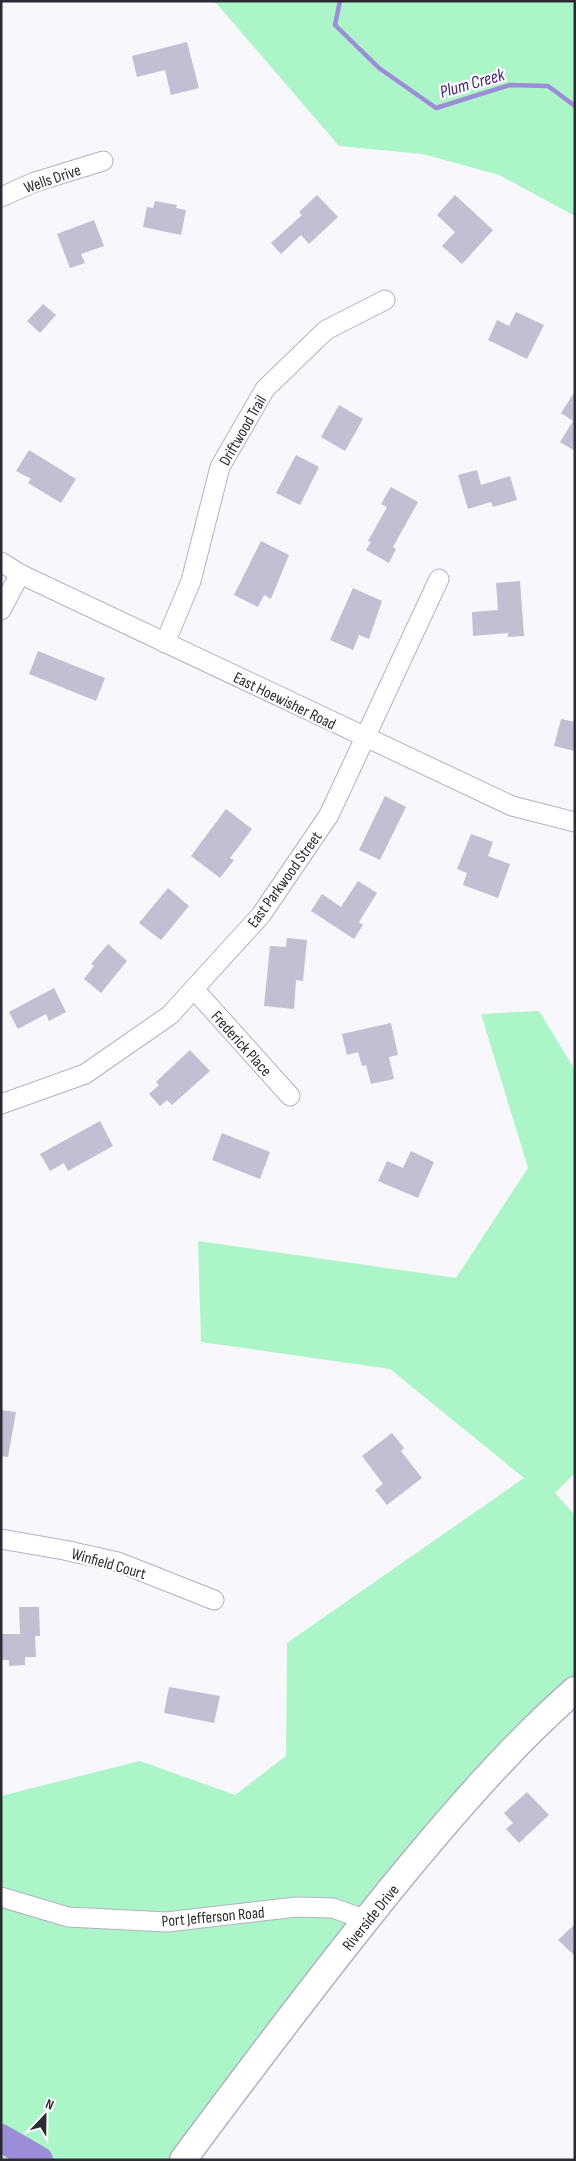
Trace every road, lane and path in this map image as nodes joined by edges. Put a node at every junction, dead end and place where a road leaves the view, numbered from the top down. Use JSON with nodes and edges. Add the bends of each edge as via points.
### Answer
{"nodes":[{"id":1,"x":103,"y":161,"type":"dead end"},
{"id":2,"x":1,"y":197,"type":"edge"},
{"id":3,"x":385,"y":300,"type":"dead end"},
{"id":4,"x":1,"y":562,"type":"edge"},
{"id":5,"x":20,"y":574,"type":"junction"},
{"id":6,"x":439,"y":579,"type":"dead end"},
{"id":7,"x":1,"y":610,"type":"edge"},
{"id":8,"x":165,"y":643,"type":"junction"},
{"id":9,"x":366,"y":739,"type":"junction"},
{"id":10,"x":575,"y":822,"type":"edge"},
{"id":11,"x":194,"y":990,"type":"junction"},
{"id":12,"x":290,"y":1096,"type":"dead end"},
{"id":13,"x":1,"y":1104,"type":"edge"},
{"id":14,"x":1,"y":1539,"type":"edge"},
{"id":15,"x":214,"y":1600,"type":"dead end"},
{"id":16,"x":575,"y":1690,"type":"edge"},
{"id":17,"x":1,"y":1897,"type":"edge"},
{"id":18,"x":366,"y":1920,"type":"junction"},
{"id":19,"x":183,"y":2160,"type":"edge"}],
"edges":[{"from":1,"to":2,"type":"street","name":"Wells Drive","via":[[35,182]]},
{"from":3,"to":8,"type":"street","name":"Driftwood Trail","via":[[326,330],[265,389],[220,467],[191,581]]},
{"from":4,"to":5,"type":"street","name":"East Hoewisher Road"},
{"from":5,"to":7,"type":"street"},
{"from":5,"to":8,"type":"street","name":"East Hoewisher Road"},
{"from":6,"to":9,"type":"street","name":"East Parkwood Street"},
{"from":8,"to":9,"type":"street","name":"East Hoewisher Road"},
{"from":9,"to":10,"type":"street","name":"East Hoewisher Road","via":[[512,806]]},
{"from":9,"to":11,"type":"street","name":"East Parkwood Street","via":[[329,815],[292,872],[261,915]]},
{"from":11,"to":12,"type":"street","name":"Frederick Place"},
{"from":11,"to":13,"type":"street","name":"East Parkwood Street","via":[[170,1015],[85,1074]]},
{"from":14,"to":15,"type":"street","name":"Winfield Court","via":[[118,1562]]},
{"from":16,"to":18,"type":"main road","name":"Riverside Drive","via":[[458,1808]]},
{"from":17,"to":18,"type":"street","name":"Port Jefferson Road","via":[[68,1916],[167,1922],[296,1907],[333,1908]]},
{"from":18,"to":19,"type":"main road","name":"Riverside Drive"}]}
